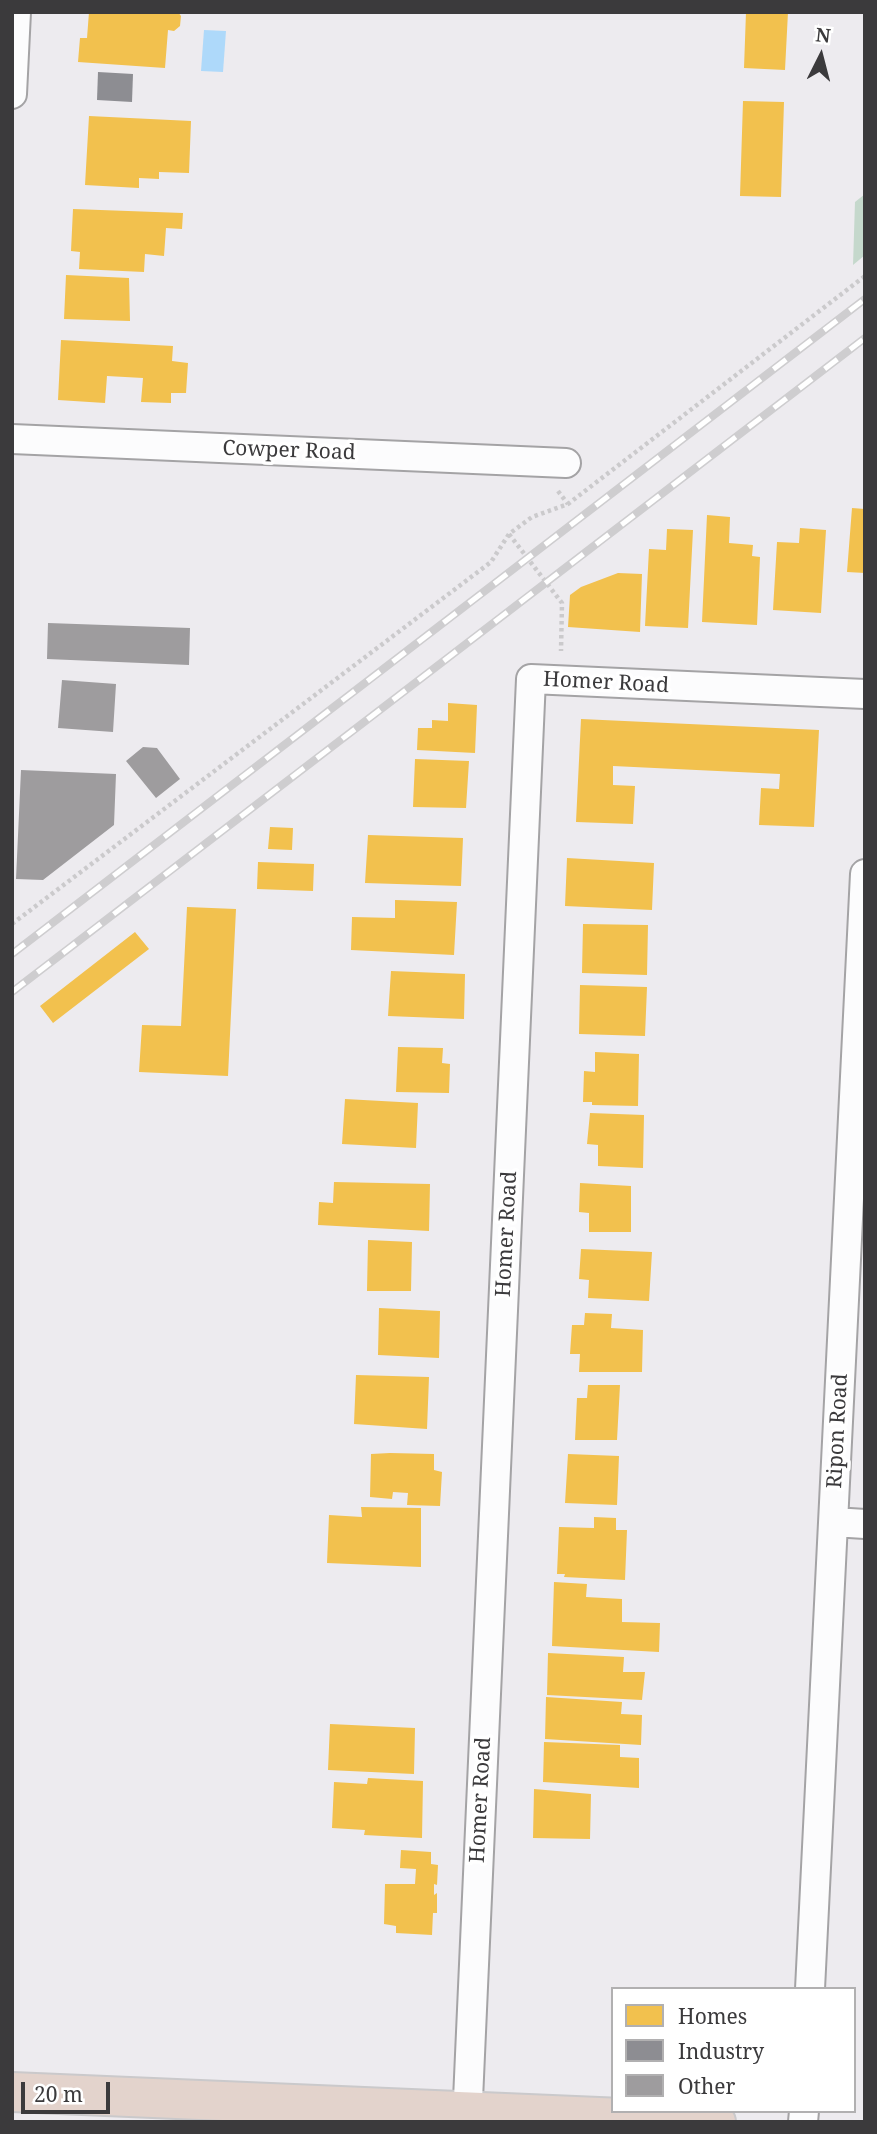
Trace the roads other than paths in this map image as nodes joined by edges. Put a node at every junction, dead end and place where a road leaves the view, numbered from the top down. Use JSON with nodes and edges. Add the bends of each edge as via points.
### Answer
{"nodes":[{"id":1,"x":16,"y":12,"type":"edge"},
{"id":2,"x":12,"y":94,"type":"edge"},
{"id":3,"x":12,"y":439,"type":"edge"},
{"id":4,"x":566,"y":463,"type":"dead end"},
{"id":5,"x":865,"y":694,"type":"edge"},
{"id":6,"x":865,"y":874,"type":"edge"},
{"id":7,"x":862,"y":969,"type":"edge"},
{"id":8,"x":834,"y":1522,"type":"junction"},
{"id":9,"x":865,"y":1524,"type":"edge"},
{"id":10,"x":810,"y":1987,"type":"edge"},
{"id":11,"x":12,"y":2092,"type":"edge"},
{"id":12,"x":467,"y":2117,"type":"edge"},
{"id":13,"x":716,"y":2122,"type":"edge"}],
"edges":[{"from":1,"to":2,"type":"street"},
{"from":3,"to":4,"type":"street","name":"Cowper Road"},
{"from":5,"to":12,"type":"street","name":"Homer Road","via":[[531,679]]},
{"from":6,"to":7,"type":"street","name":"Ripon Road"},
{"from":7,"to":8,"type":"street","name":"Ripon Road"},
{"from":8,"to":9,"type":"street"},
{"from":8,"to":10,"type":"street","name":"Ripon Road"},
{"from":11,"to":12,"type":"highway"},
{"from":12,"to":13,"type":"highway"}]}
